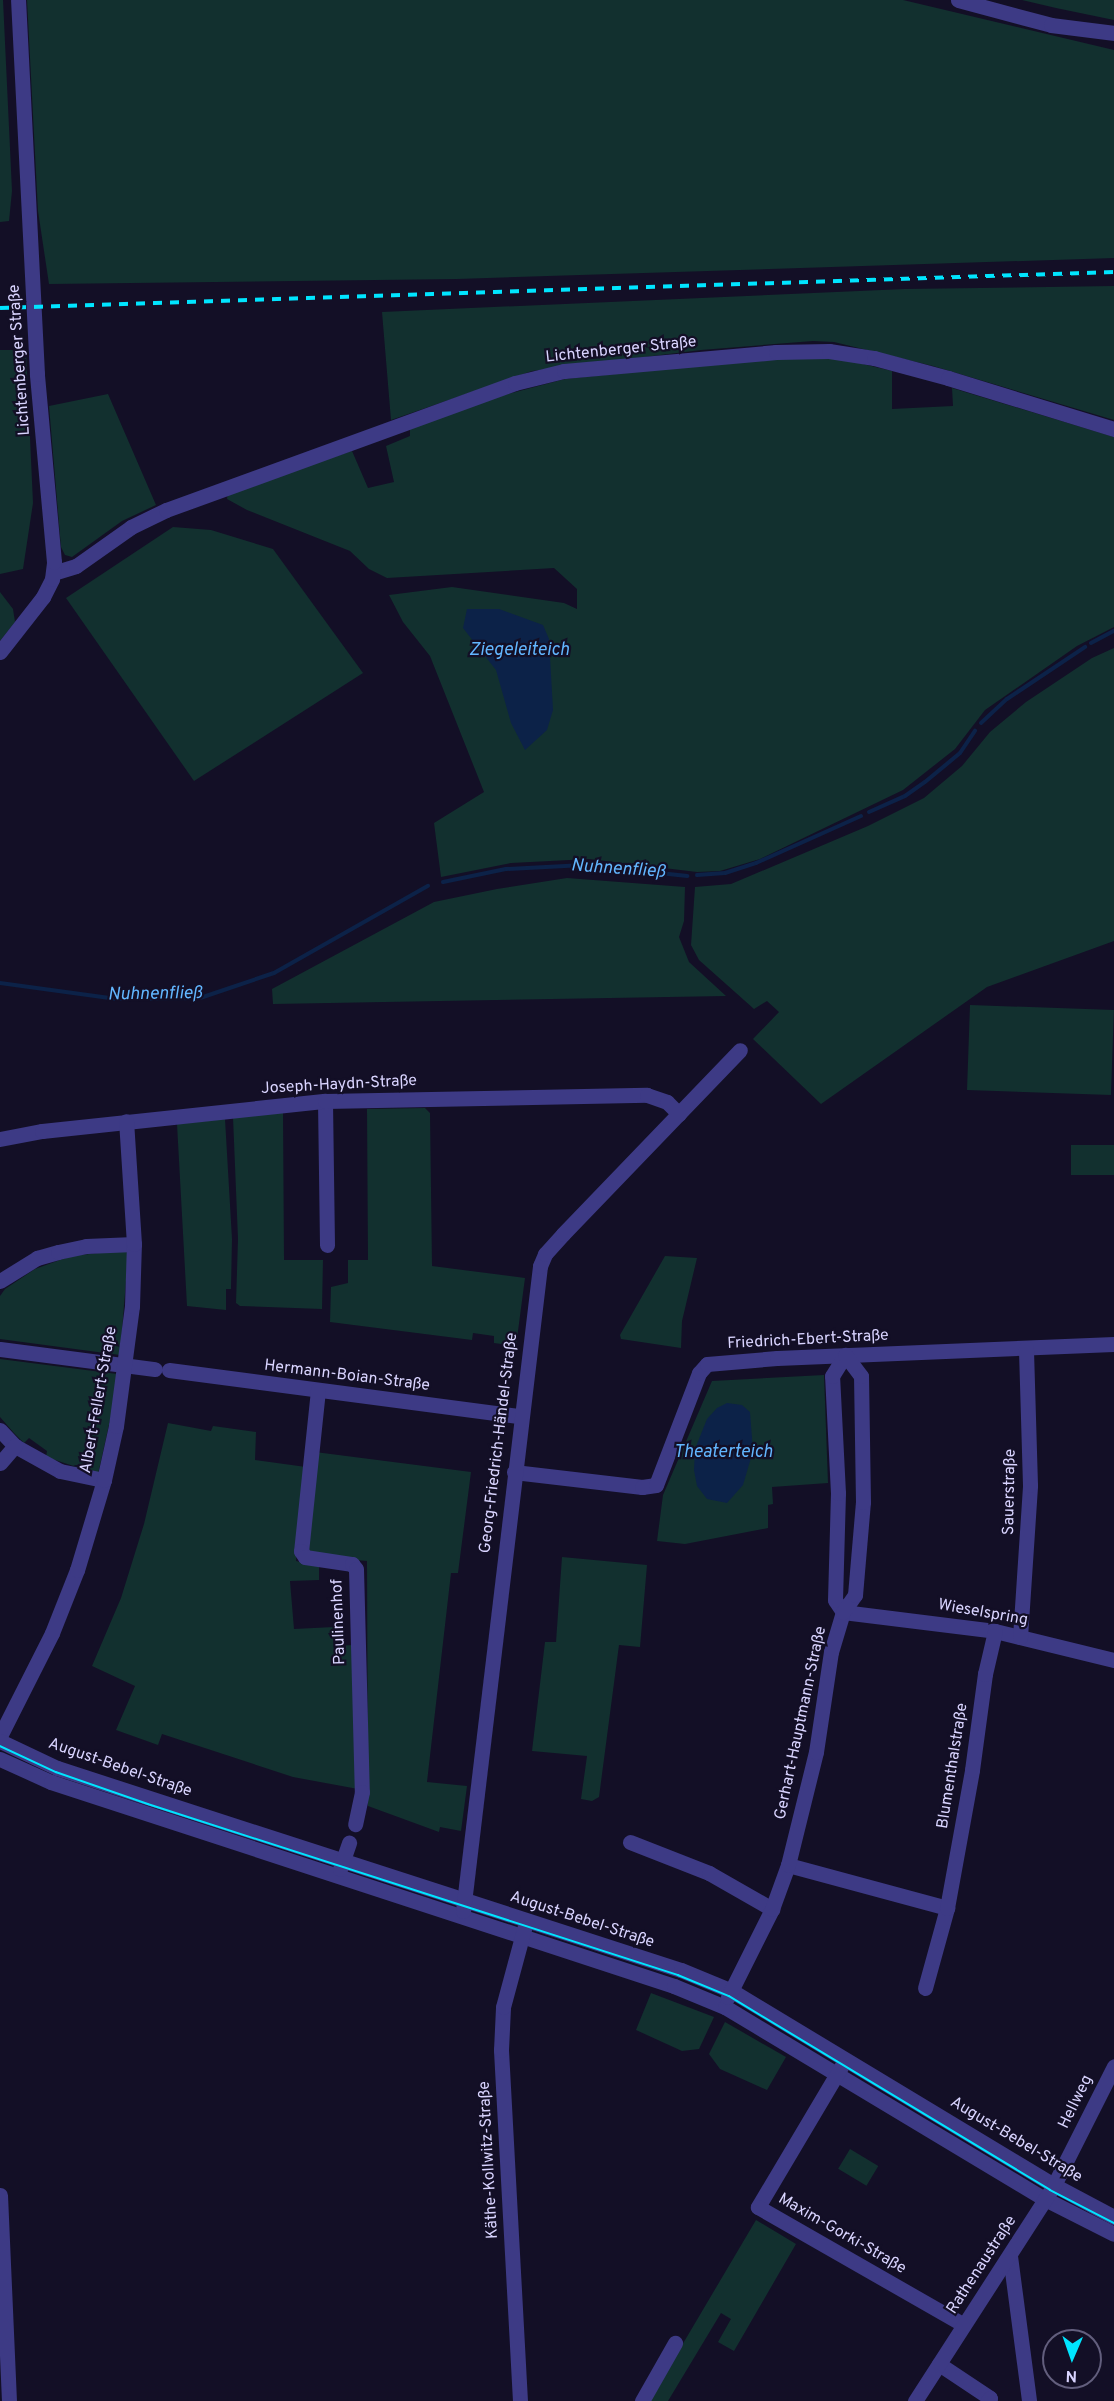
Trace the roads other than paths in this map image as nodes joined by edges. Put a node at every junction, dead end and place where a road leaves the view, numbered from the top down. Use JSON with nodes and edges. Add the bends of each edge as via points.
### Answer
{"nodes":[{"id":1,"x":18,"y":0,"type":"edge"},
{"id":2,"x":958,"y":0,"type":"edge"},
{"id":3,"x":1114,"y":33,"type":"edge"},
{"id":4,"x":1114,"y":429,"type":"edge"},
{"id":5,"x":53,"y":573,"type":"junction"},
{"id":6,"x":0,"y":652,"type":"edge"},
{"id":7,"x":740,"y":1050,"type":"dead end"},
{"id":8,"x":325,"y":1101,"type":"junction"},
{"id":9,"x":679,"y":1114,"type":"junction"},
{"id":10,"x":126,"y":1121,"type":"junction"},
{"id":11,"x":1,"y":1136,"type":"edge"},
{"id":12,"x":134,"y":1244,"type":"junction"},
{"id":13,"x":327,"y":1245,"type":"dead end"},
{"id":14,"x":0,"y":1281,"type":"edge"},
{"id":15,"x":1114,"y":1344,"type":"edge"},
{"id":16,"x":1026,"y":1348,"type":"junction"},
{"id":17,"x":0,"y":1349,"type":"edge"},
{"id":18,"x":845,"y":1355,"type":"junction"},
{"id":19,"x":126,"y":1365,"type":"junction"},
{"id":20,"x":318,"y":1390,"type":"junction"},
{"id":21,"x":520,"y":1416,"type":"junction"},
{"id":22,"x":0,"y":1430,"type":"edge"},
{"id":23,"x":15,"y":1446,"type":"junction"},
{"id":24,"x":0,"y":1463,"type":"edge"},
{"id":25,"x":514,"y":1472,"type":"junction"},
{"id":26,"x":104,"y":1480,"type":"junction"},
{"id":27,"x":843,"y":1612,"type":"junction"},
{"id":28,"x":995,"y":1631,"type":"junction"},
{"id":29,"x":1020,"y":1637,"type":"junction"},
{"id":30,"x":1114,"y":1660,"type":"edge"},
{"id":31,"x":0,"y":1736,"type":"edge"},
{"id":32,"x":0,"y":1741,"type":"edge"},
{"id":33,"x":0,"y":1759,"type":"edge"},
{"id":34,"x":355,"y":1824,"type":"dead end"},
{"id":35,"x":630,"y":1842,"type":"dead end"},
{"id":36,"x":349,"y":1843,"type":"dead end"},
{"id":37,"x":343,"y":1861,"type":"junction"},
{"id":38,"x":788,"y":1865,"type":"junction"},
{"id":39,"x":338,"y":1877,"type":"junction"},
{"id":40,"x":464,"y":1902,"type":"junction"},
{"id":41,"x":948,"y":1908,"type":"junction"},
{"id":42,"x":772,"y":1909,"type":"junction"},
{"id":43,"x":463,"y":1918,"type":"junction"},
{"id":44,"x":526,"y":1920,"type":"junction"},
{"id":45,"x":522,"y":1938,"type":"junction"},
{"id":46,"x":925,"y":1988,"type":"dead end"},
{"id":47,"x":732,"y":1991,"type":"junction"},
{"id":48,"x":725,"y":2007,"type":"junction"},
{"id":49,"x":846,"y":2060,"type":"junction"},
{"id":50,"x":1114,"y":2066,"type":"edge"},
{"id":51,"x":837,"y":2074,"type":"junction"},
{"id":52,"x":1054,"y":2185,"type":"junction"},
{"id":53,"x":0,"y":2195,"type":"edge"},
{"id":54,"x":1045,"y":2199,"type":"junction"},
{"id":55,"x":1114,"y":2217,"type":"edge"},
{"id":56,"x":1114,"y":2234,"type":"edge"},
{"id":57,"x":1010,"y":2256,"type":"junction"},
{"id":58,"x":964,"y":2325,"type":"junction"},
{"id":59,"x":675,"y":2343,"type":"dead end"},
{"id":60,"x":939,"y":2364,"type":"junction"},
{"id":61,"x":9,"y":2401,"type":"edge"},
{"id":62,"x":520,"y":2401,"type":"edge"},
{"id":63,"x":642,"y":2401,"type":"edge"},
{"id":64,"x":915,"y":2401,"type":"edge"},
{"id":65,"x":988,"y":2401,"type":"edge"},
{"id":66,"x":1029,"y":2401,"type":"edge"}],
"edges":[{"from":1,"to":5,"type":"street","name":"Lichtenberger Straße","via":[[37,374]]},
{"from":2,"to":3,"type":"street","via":[[1051,25]]},
{"from":4,"to":5,"type":"street","name":"Lichtenberger Straße","via":[[938,375],[829,351],[564,371],[515,383],[166,510],[131,527],[76,566]]},
{"from":5,"to":6,"type":"street","name":"Lichtenberger Straße","via":[[43,597]]},
{"from":7,"to":9,"type":"street","name":"Georg-Friedrich-Händel-Straße"},
{"from":8,"to":9,"type":"street","name":"Joseph-Haydn-Straße","via":[[647,1095],[667,1102]]},
{"from":8,"to":10,"type":"street","name":"Joseph-Haydn-Straße"},
{"from":8,"to":13,"type":"street"},
{"from":9,"to":21,"type":"street","name":"Georg-Friedrich-Händel-Straße","via":[[545,1254],[536,1278]]},
{"from":10,"to":11,"type":"street","name":"Joseph-Haydn-Straße"},
{"from":10,"to":12,"type":"street","name":"Albert-Fellert-Straße"},
{"from":12,"to":14,"type":"street","via":[[86,1246],[58,1252],[37,1258]]},
{"from":12,"to":19,"type":"street","name":"Albert-Fellert-Straße"},
{"from":15,"to":16,"type":"street","name":"Friedrich-Ebert-Straße"},
{"from":16,"to":18,"type":"street","name":"Friedrich-Ebert-Straße"},
{"from":16,"to":29,"type":"street","name":"Sauerstraße","via":[[1030,1485]]},
{"from":17,"to":19,"type":"street","name":"Hermann-Boian-Straße"},
{"from":18,"to":25,"type":"street","name":"Friedrich-Ebert-Straße","via":[[707,1364],[699,1373],[656,1485],[642,1487]]},
{"from":18,"to":27,"type":"street","name":"Gerhart-Hauptmann-Straße","via":[[832,1376],[838,1493],[835,1600]]},
{"from":18,"to":27,"type":"street","name":"Gerhart-Hauptmann-Straße","via":[[861,1376],[863,1502],[855,1595]]},
{"from":19,"to":20,"type":"street","name":"Hermann-Boian-Straße"},
{"from":19,"to":26,"type":"street","name":"Albert-Fellert-Straße"},
{"from":20,"to":21,"type":"street","name":"Hermann-Boian-Straße"},
{"from":20,"to":34,"type":"street","name":"Paulinenhof","via":[[301,1551],[306,1557],[352,1564],[356,1569],[362,1792]]},
{"from":21,"to":25,"type":"street","name":"Georg-Friedrich-Händel-Straße"},
{"from":22,"to":23,"type":"street"},
{"from":23,"to":24,"type":"street"},
{"from":23,"to":26,"type":"street","via":[[60,1471]]},
{"from":25,"to":40,"type":"street","name":"Georg-Friedrich-Händel-Straße"},
{"from":26,"to":31,"type":"street","name":"Albert-Fellert-Straße","via":[[77,1570],[52,1634]]},
{"from":27,"to":28,"type":"street","name":"Wieselspring"},
{"from":27,"to":38,"type":"street","name":"Gerhart-Hauptmann-Straße","via":[[825,1677],[816,1752]]},
{"from":28,"to":29,"type":"street","name":"Wieselspring"},
{"from":28,"to":41,"type":"street","name":"Blumenthalstraße"},
{"from":29,"to":30,"type":"street","name":"Wieselspring"},
{"from":32,"to":37,"type":"street","name":"August-Bebel-Straße","via":[[57,1768]]},
{"from":33,"to":39,"type":"street","name":"August-Bebel-Straße","via":[[51,1782]]},
{"from":35,"to":42,"type":"street","via":[[709,1873]]},
{"from":36,"to":37,"type":"street"},
{"from":37,"to":39,"type":"street"},
{"from":37,"to":40,"type":"street","name":"August-Bebel-Straße"},
{"from":38,"to":41,"type":"street"},
{"from":38,"to":42,"type":"street","name":"Gerhart-Hauptmann-Straße"},
{"from":39,"to":43,"type":"street","name":"August-Bebel-Straße"},
{"from":40,"to":43,"type":"street","name":"Georg-Friedrich-Händel-Straße"},
{"from":40,"to":44,"type":"street","name":"August-Bebel-Straße"},
{"from":41,"to":46,"type":"street","name":"Blumenthalstraße"},
{"from":42,"to":47,"type":"street","name":"Gerhart-Hauptmann-Straße"},
{"from":43,"to":45,"type":"street","name":"August-Bebel-Straße"},
{"from":44,"to":45,"type":"street","name":"Käthe-Kollwitz-Straße"},
{"from":44,"to":47,"type":"street","name":"August-Bebel-Straße","via":[[681,1970]]},
{"from":45,"to":48,"type":"street","name":"August-Bebel-Straße","via":[[674,1986]]},
{"from":45,"to":62,"type":"street","name":"Käthe-Kollwitz-Straße","via":[[503,2007],[501,2050]]},
{"from":47,"to":48,"type":"street","name":"Gerhart-Hauptmann-Straße"},
{"from":47,"to":49,"type":"street","name":"August-Bebel-Straße"},
{"from":48,"to":51,"type":"street","name":"August-Bebel-Straße"},
{"from":49,"to":51,"type":"street","name":"Maxim-Gorki-Straße"},
{"from":49,"to":52,"type":"street","name":"August-Bebel-Straße"},
{"from":50,"to":52,"type":"street","name":"Hellweg"},
{"from":51,"to":54,"type":"street","name":"August-Bebel-Straße"},
{"from":51,"to":58,"type":"street","name":"Maxim-Gorki-Straße","via":[[758,2207]]},
{"from":52,"to":54,"type":"street","name":"Rathenaustraße"},
{"from":52,"to":55,"type":"street","name":"August-Bebel-Straße"},
{"from":53,"to":61,"type":"street"},
{"from":54,"to":56,"type":"street","name":"August-Bebel-Straße"},
{"from":54,"to":57,"type":"street","name":"Rathenaustraße"},
{"from":57,"to":58,"type":"street","name":"Rathenaustraße"},
{"from":57,"to":66,"type":"street"},
{"from":58,"to":60,"type":"street","name":"Rathenaustraße"},
{"from":59,"to":63,"type":"street"},
{"from":60,"to":64,"type":"street","name":"Rathenaustraße"},
{"from":60,"to":65,"type":"street","via":[[990,2398]]}]}
